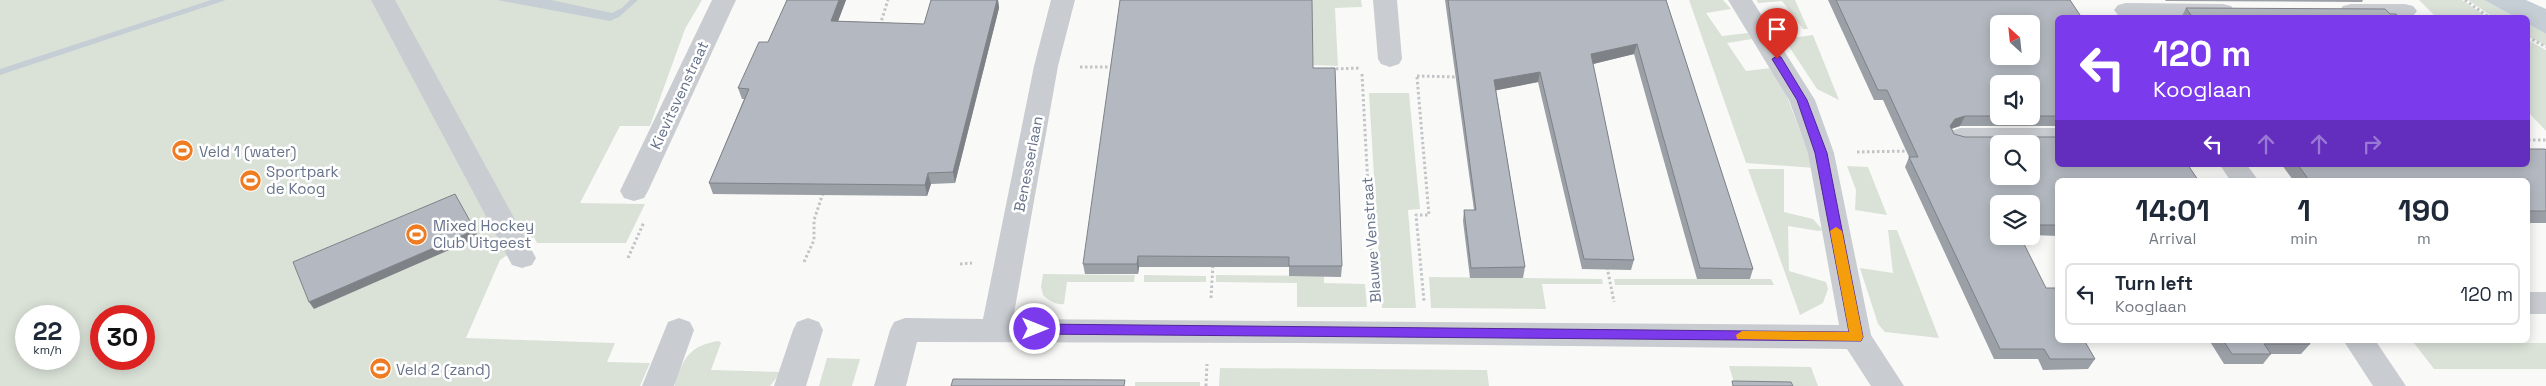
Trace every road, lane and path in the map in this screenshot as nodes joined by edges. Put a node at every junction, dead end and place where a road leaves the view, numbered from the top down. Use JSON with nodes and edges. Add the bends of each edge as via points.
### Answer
{"nodes":[{"id":1,"x":383,"y":0,"type":"edge"},
{"id":2,"x":724,"y":0,"type":"edge"},
{"id":3,"x":888,"y":0,"type":"edge"},
{"id":4,"x":1063,"y":0,"type":"edge"},
{"id":5,"x":1385,"y":0,"type":"edge"},
{"id":6,"x":1740,"y":0,"type":"edge"},
{"id":7,"x":2465,"y":0,"type":"edge"},
{"id":8,"x":2125,"y":9,"type":"edge"},
{"id":9,"x":2245,"y":11,"type":"edge"},
{"id":10,"x":2325,"y":11,"type":"edge"},
{"id":11,"x":2404,"y":11,"type":"dead end"},
{"id":12,"x":2486,"y":15,"type":"edge"},
{"id":13,"x":879,"y":28,"type":"edge"},
{"id":14,"x":2530,"y":38,"type":"edge"},
{"id":15,"x":2546,"y":47,"type":"edge"},
{"id":16,"x":1390,"y":59,"type":"joint"},
{"id":17,"x":1046,"y":66,"type":"junction"},
{"id":18,"x":1118,"y":68,"type":"edge"},
{"id":19,"x":1322,"y":69,"type":"edge"},
{"id":20,"x":1417,"y":77,"type":"junction"},
{"id":21,"x":1464,"y":77,"type":"edge"},
{"id":22,"x":1960,"y":137,"type":"joint"},
{"id":23,"x":2055,"y":137,"type":"edge"},
{"id":24,"x":2530,"y":140,"type":"edge"},
{"id":25,"x":2546,"y":140,"type":"edge"},
{"id":26,"x":1821,"y":153,"type":"junction"},
{"id":27,"x":2234,"y":167,"type":"edge"},
{"id":28,"x":2243,"y":178,"type":"edge"},
{"id":29,"x":634,"y":191,"type":"dead end"},
{"id":30,"x":824,"y":192,"type":"edge"},
{"id":31,"x":522,"y":258,"type":"dead end"},
{"id":32,"x":1605,"y":259,"type":"edge"},
{"id":33,"x":804,"y":262,"type":"dead end"},
{"id":34,"x":1213,"y":263,"type":"edge"},
{"id":35,"x":2530,"y":303,"type":"edge"},
{"id":36,"x":2546,"y":303,"type":"edge"},
{"id":37,"x":996,"y":329,"type":"junction"},
{"id":38,"x":679,"y":330,"type":"dead end"},
{"id":39,"x":808,"y":330,"type":"dead end"},
{"id":40,"x":1209,"y":330,"type":"junction"},
{"id":41,"x":1401,"y":333,"type":"junction"},
{"id":42,"x":1621,"y":335,"type":"junction"},
{"id":43,"x":1856,"y":337,"type":"junction"},
{"id":44,"x":2360,"y":343,"type":"edge"},
{"id":45,"x":658,"y":386,"type":"edge"},
{"id":46,"x":790,"y":386,"type":"edge"},
{"id":47,"x":890,"y":386,"type":"edge"},
{"id":48,"x":1888,"y":386,"type":"edge"},
{"id":49,"x":2390,"y":386,"type":"edge"}],
"edges":[{"from":1,"to":31,"type":"street"},
{"from":2,"to":29,"type":"street","name":"Kievitsvenstraat"},
{"from":3,"to":13,"type":"path"},
{"from":4,"to":17,"type":"street","name":"Benesserlaan"},
{"from":5,"to":16,"type":"street"},
{"from":6,"to":26,"type":"street","via":[[1802,100]]},
{"from":7,"to":12,"type":"path"},
{"from":8,"to":9,"type":"street"},
{"from":10,"to":11,"type":"street"},
{"from":14,"to":15,"type":"path"},
{"from":16,"to":20,"type":"path","via":[[1391,69],[1415,69]]},
{"from":17,"to":18,"type":"path"},
{"from":17,"to":37,"type":"street","name":"Benesserlaan"},
{"from":19,"to":41,"type":"path","name":"Blauwe Venstraat","via":[[1361,68],[1374,309]]},
{"from":20,"to":21,"type":"path"},
{"from":20,"to":41,"type":"path","via":[[1429,215],[1416,215],[1424,308]]},
{"from":22,"to":23,"type":"street"},
{"from":22,"to":26,"type":"path","via":[[1954,150]]},
{"from":24,"to":25,"type":"path"},
{"from":26,"to":43,"type":"street"},
{"from":27,"to":28,"type":"street"},
{"from":30,"to":33,"type":"path","via":[[814,220],[814,240]]},
{"from":32,"to":42,"type":"path"},
{"from":34,"to":40,"type":"path"},
{"from":35,"to":36,"type":"street"},
{"from":37,"to":40,"type":"street"},
{"from":37,"to":47,"type":"street","via":[[905,330]]},
{"from":38,"to":45,"type":"street"},
{"from":39,"to":46,"type":"street"},
{"from":40,"to":41,"type":"street"},
{"from":41,"to":42,"type":"street"},
{"from":42,"to":43,"type":"street"},
{"from":43,"to":48,"type":"street"},
{"from":44,"to":49,"type":"street"}]}
